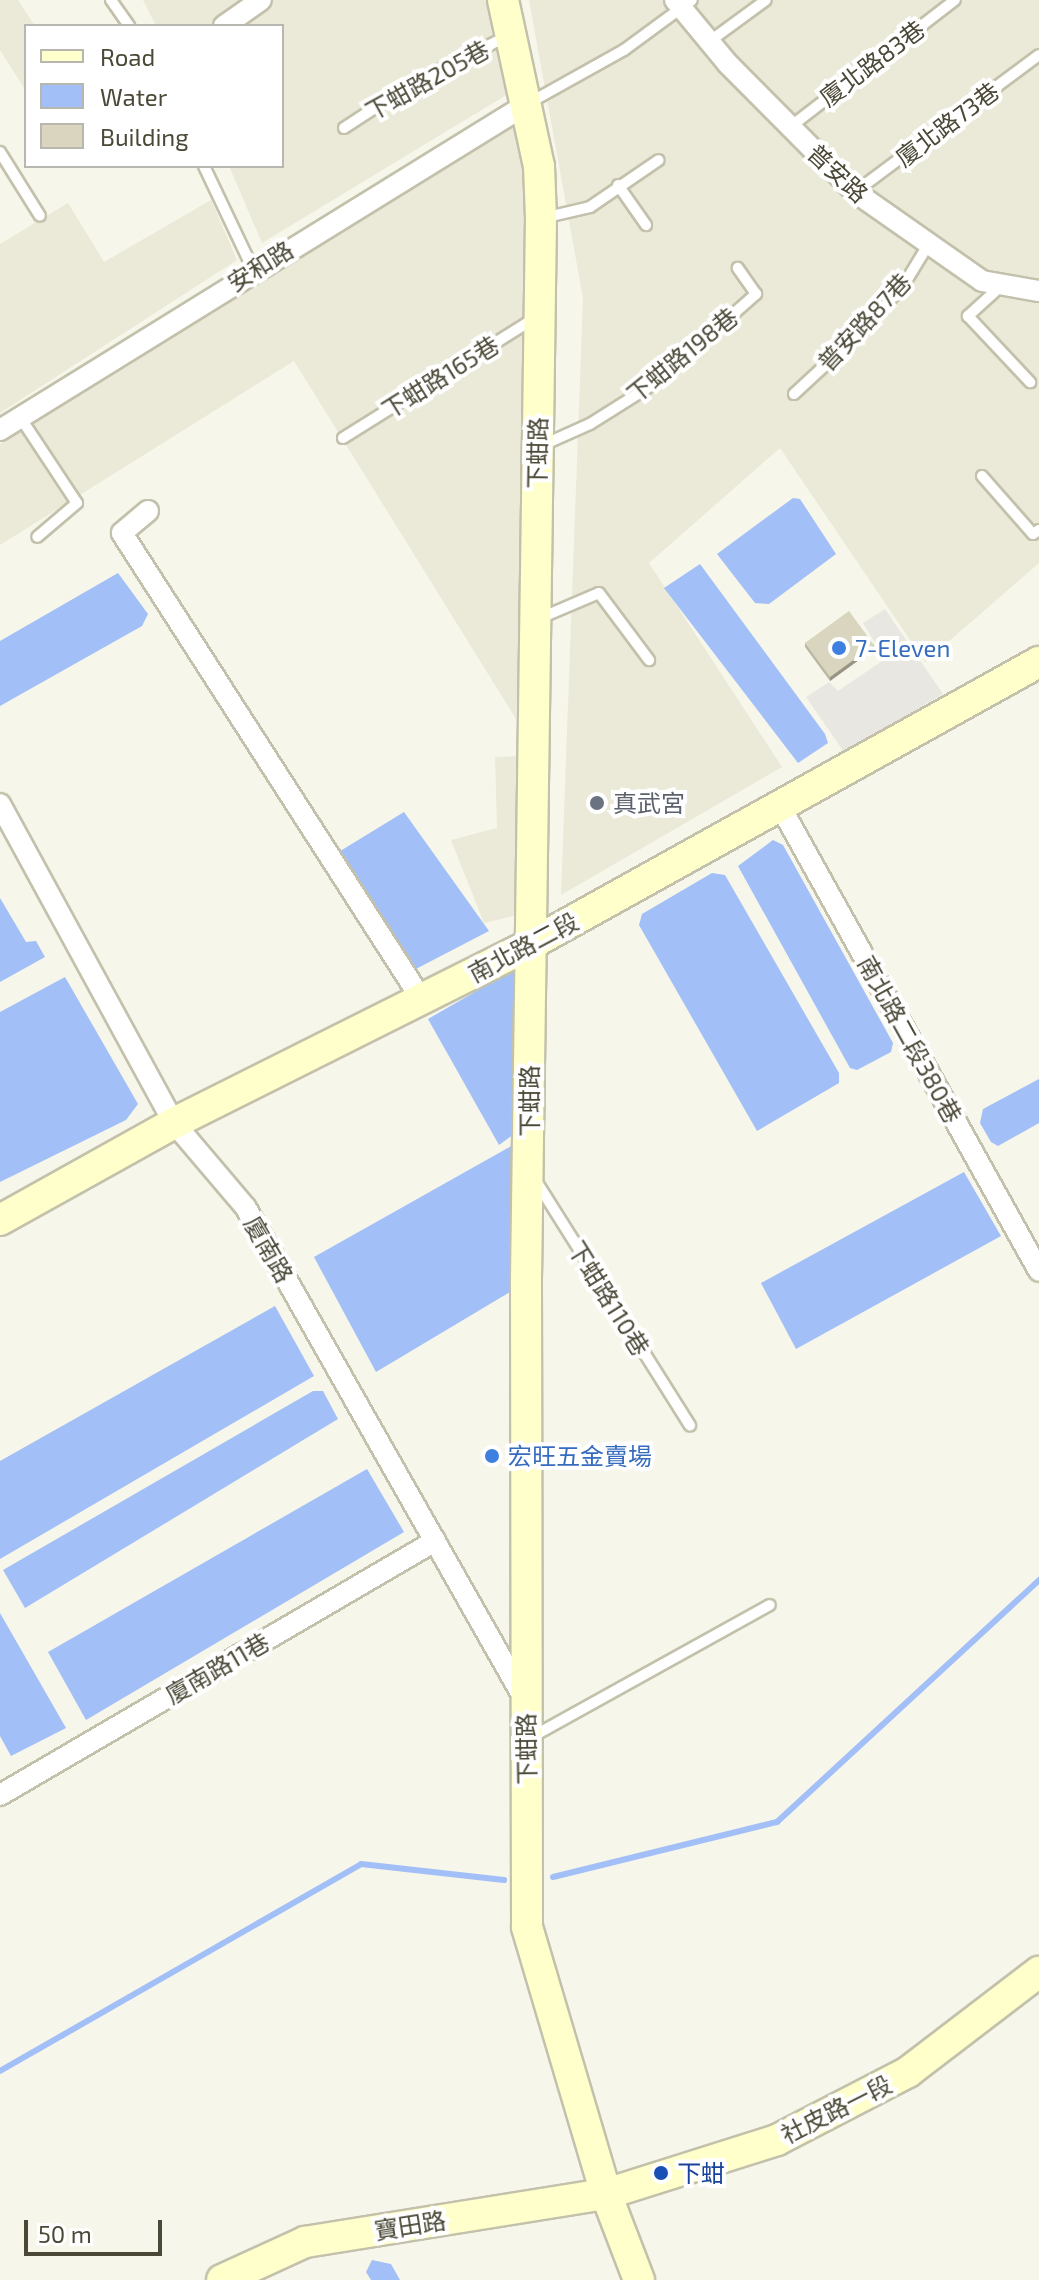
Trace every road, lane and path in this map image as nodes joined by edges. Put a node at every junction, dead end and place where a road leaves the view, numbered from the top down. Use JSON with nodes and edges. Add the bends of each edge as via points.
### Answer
{"nodes":[{"id":1,"x":111,"y":0,"type":"edge"},
{"id":2,"x":261,"y":0,"type":"edge"},
{"id":3,"x":503,"y":0,"type":"edge"},
{"id":4,"x":766,"y":0,"type":"edge"},
{"id":5,"x":955,"y":0,"type":"edge"},
{"id":6,"x":683,"y":3,"type":"edge"},
{"id":7,"x":128,"y":24,"type":"edge"},
{"id":8,"x":227,"y":24,"type":"edge"},
{"id":9,"x":511,"y":34,"type":"junction"},
{"id":10,"x":710,"y":41,"type":"junction"},
{"id":11,"x":1039,"y":55,"type":"edge"},
{"id":12,"x":524,"y":106,"type":"junction"},
{"id":13,"x":790,"y":127,"type":"junction"},
{"id":14,"x":344,"y":128,"type":"dead end"},
{"id":15,"x":0,"y":152,"type":"edge"},
{"id":16,"x":659,"y":160,"type":"dead end"},
{"id":17,"x":205,"y":168,"type":"edge"},
{"id":18,"x":618,"y":185,"type":"junction"},
{"id":19,"x":855,"y":192,"type":"junction"},
{"id":20,"x":40,"y":216,"type":"dead end"},
{"id":21,"x":541,"y":218,"type":"junction"},
{"id":22,"x":646,"y":225,"type":"dead end"},
{"id":23,"x":928,"y":245,"type":"junction"},
{"id":24,"x":738,"y":268,"type":"dead end"},
{"id":25,"x":253,"y":269,"type":"junction"},
{"id":26,"x":1003,"y":285,"type":"junction"},
{"id":27,"x":1039,"y":291,"type":"edge"},
{"id":28,"x":538,"y":316,"type":"junction"},
{"id":29,"x":1030,"y":382,"type":"dead end"},
{"id":30,"x":794,"y":394,"type":"dead end"},
{"id":31,"x":20,"y":417,"type":"junction"},
{"id":32,"x":0,"y":430,"type":"edge"},
{"id":33,"x":343,"y":438,"type":"dead end"},
{"id":34,"x":537,"y":448,"type":"junction"},
{"id":35,"x":982,"y":476,"type":"dead end"},
{"id":36,"x":148,"y":511,"type":"dead end"},
{"id":37,"x":1039,"y":530,"type":"edge"},
{"id":38,"x":37,"y":537,"type":"dead end"},
{"id":39,"x":535,"y":620,"type":"junction"},
{"id":40,"x":649,"y":660,"type":"dead end"},
{"id":41,"x":1039,"y":662,"type":"edge"},
{"id":42,"x":0,"y":804,"type":"edge"},
{"id":43,"x":780,"y":806,"type":"junction"},
{"id":44,"x":531,"y":944,"type":"junction"},
{"id":45,"x":422,"y":1000,"type":"junction"},
{"id":46,"x":174,"y":1123,"type":"junction"},
{"id":47,"x":529,"y":1169,"type":"junction"},
{"id":48,"x":0,"y":1220,"type":"edge"},
{"id":49,"x":1039,"y":1271,"type":"edge"},
{"id":50,"x":690,"y":1426,"type":"dead end"},
{"id":51,"x":435,"y":1541,"type":"junction"},
{"id":52,"x":770,"y":1605,"type":"dead end"},
{"id":53,"x":525,"y":1702,"type":"junction"},
{"id":54,"x":526,"y":1741,"type":"junction"},
{"id":55,"x":0,"y":1795,"type":"edge"},
{"id":56,"x":1039,"y":1972,"type":"edge"},
{"id":57,"x":606,"y":2194,"type":"junction"},
{"id":58,"x":222,"y":2280,"type":"edge"},
{"id":59,"x":639,"y":2280,"type":"edge"}],
"edges":[{"from":1,"to":7,"type":"lane"},
{"from":2,"to":8,"type":"street"},
{"from":3,"to":9,"type":"main road","name":"下蚶路"},
{"from":4,"to":10,"type":"lane"},
{"from":5,"to":13,"type":"lane","name":"廈北路83巷"},
{"from":6,"to":10,"type":"street","name":"普安路"},
{"from":6,"to":12,"type":"lane","via":[[624,50]]},
{"from":9,"to":12,"type":"main road","name":"下蚶路"},
{"from":9,"to":14,"type":"lane","name":"下蚶路205巷","via":[[416,81]]},
{"from":10,"to":13,"type":"street","name":"普安路"},
{"from":11,"to":19,"type":"lane","name":"廈北路73巷"},
{"from":12,"to":21,"type":"main road","name":"下蚶路","via":[[539,166]]},
{"from":12,"to":25,"type":"street","name":"安和路"},
{"from":13,"to":19,"type":"street","name":"普安路"},
{"from":15,"to":20,"type":"lane"},
{"from":16,"to":18,"type":"lane"},
{"from":17,"to":25,"type":"lane"},
{"from":18,"to":21,"type":"lane","via":[[590,207]]},
{"from":18,"to":22,"type":"lane"},
{"from":19,"to":23,"type":"street","name":"普安路"},
{"from":21,"to":28,"type":"main road","name":"下蚶路"},
{"from":23,"to":26,"type":"street","name":"普安路","via":[[982,281]]},
{"from":23,"to":30,"type":"lane","name":"普安路87巷","via":[[905,283],[862,331]]},
{"from":24,"to":34,"type":"lane","name":"下蚶路198巷","via":[[756,294],[655,383],[590,424]]},
{"from":25,"to":31,"type":"street","name":"安和路"},
{"from":26,"to":27,"type":"street","name":"普安路"},
{"from":26,"to":29,"type":"lane","via":[[968,316]]},
{"from":28,"to":33,"type":"lane","name":"下蚶路165巷"},
{"from":28,"to":34,"type":"main road","name":"下蚶路"},
{"from":31,"to":32,"type":"street","name":"安和路"},
{"from":31,"to":38,"type":"lane","via":[[77,503]]},
{"from":34,"to":39,"type":"main road","name":"下蚶路"},
{"from":35,"to":37,"type":"lane","via":[[1033,534]]},
{"from":36,"to":45,"type":"street","via":[[122,533]]},
{"from":39,"to":40,"type":"lane","via":[[599,593]]},
{"from":39,"to":44,"type":"main road","name":"下蚶路"},
{"from":41,"to":43,"type":"main road","name":"南北路二段"},
{"from":42,"to":46,"type":"street","name":"廈南路"},
{"from":43,"to":44,"type":"main road","name":"南北路二段"},
{"from":43,"to":49,"type":"street","name":"南北路二段380巷"},
{"from":44,"to":45,"type":"main road","name":"南北路二段"},
{"from":44,"to":47,"type":"main road","name":"下蚶路"},
{"from":45,"to":46,"type":"main road","name":"南北路二段"},
{"from":46,"to":48,"type":"main road","name":"南北路二段"},
{"from":46,"to":51,"type":"street","name":"廈南路","via":[[246,1208]]},
{"from":47,"to":50,"type":"lane","name":"下蚶路110巷"},
{"from":47,"to":53,"type":"main road","name":"下蚶路"},
{"from":51,"to":53,"type":"street","name":"廈南路"},
{"from":51,"to":55,"type":"street","name":"廈南路11巷"},
{"from":52,"to":54,"type":"lane"},
{"from":53,"to":54,"type":"main road","name":"下蚶路"},
{"from":54,"to":57,"type":"main road","name":"下蚶路","via":[[527,1927]]},
{"from":56,"to":57,"type":"main road","name":"社皮路一段","via":[[908,2072],[777,2140]]},
{"from":57,"to":58,"type":"main road","name":"寶田路","via":[[305,2242]]},
{"from":57,"to":59,"type":"main road","name":"下蚶路"}]}
